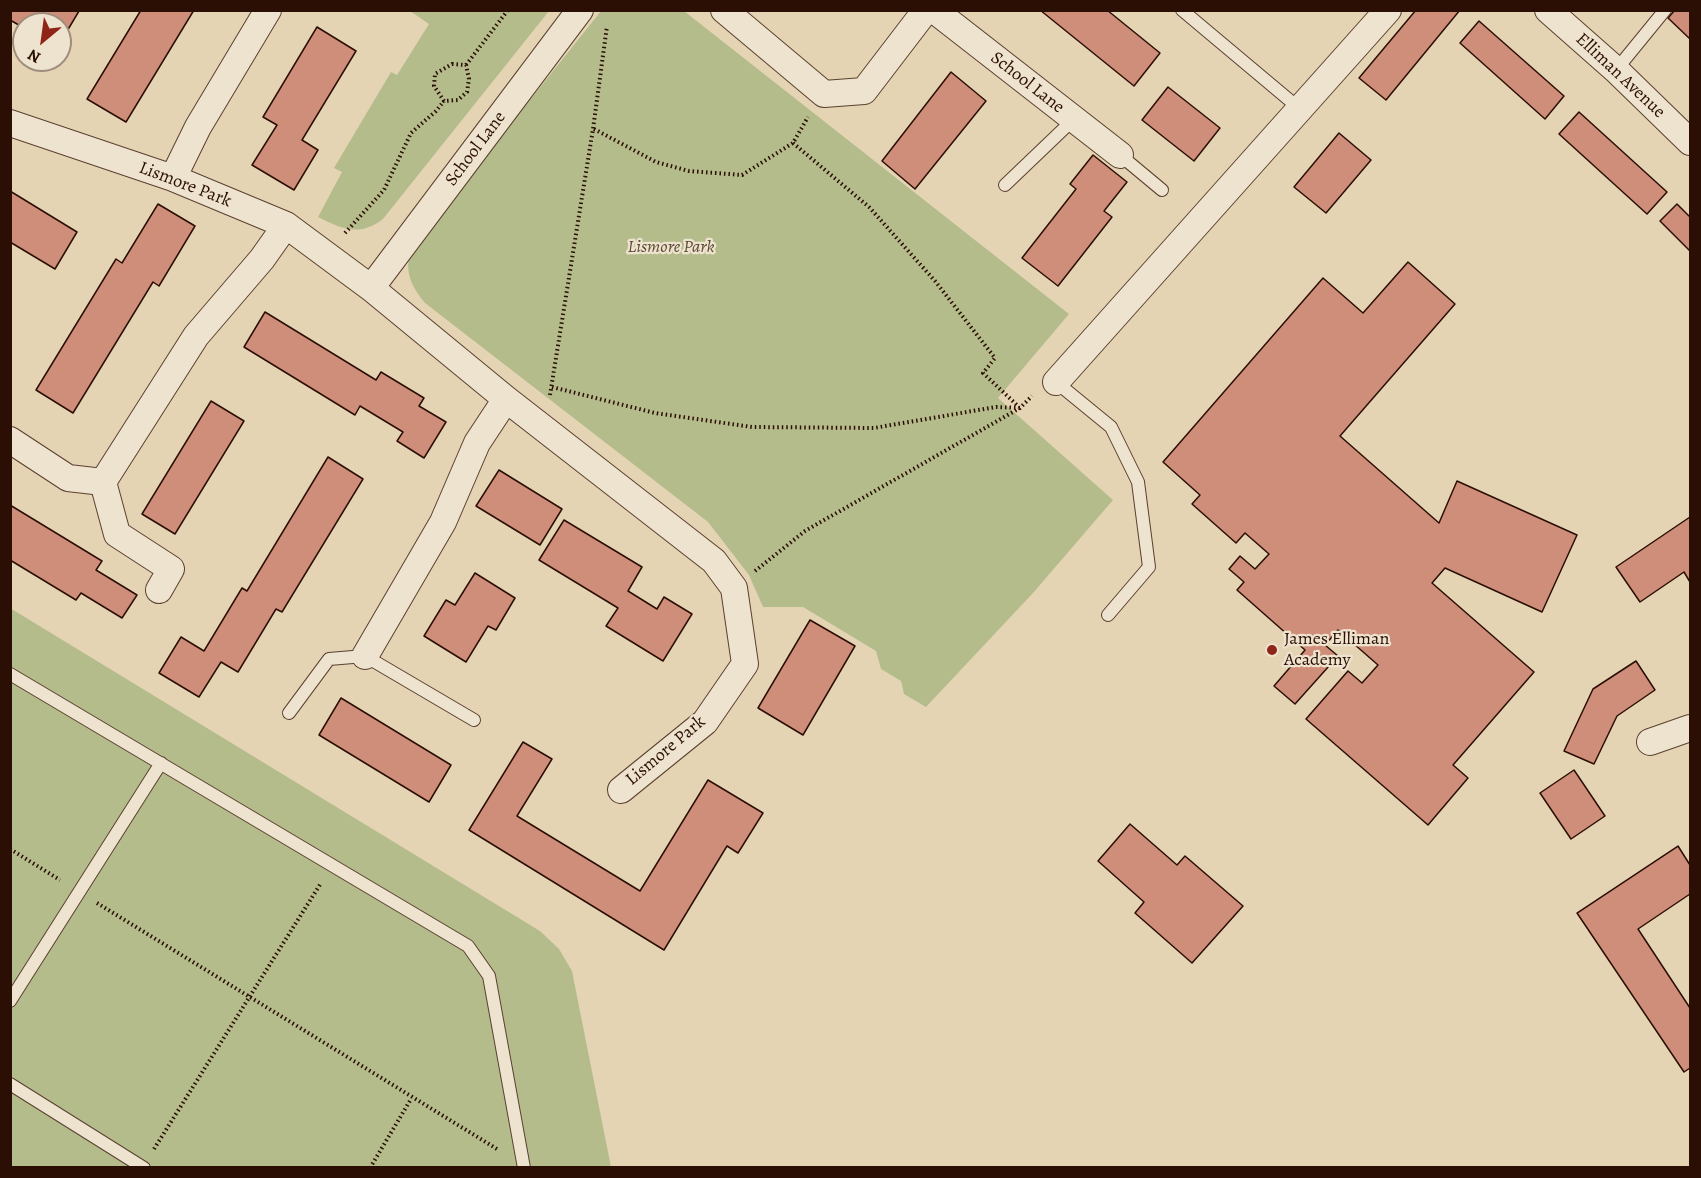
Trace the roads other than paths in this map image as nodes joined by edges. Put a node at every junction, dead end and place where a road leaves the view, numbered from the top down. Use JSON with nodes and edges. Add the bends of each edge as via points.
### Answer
{"nodes":[{"id":1,"x":268,"y":10,"type":"edge"},
{"id":2,"x":580,"y":10,"type":"edge"},
{"id":3,"x":724,"y":10,"type":"edge"},
{"id":4,"x":926,"y":10,"type":"edge"},
{"id":5,"x":934,"y":10,"type":"edge"},
{"id":6,"x":1182,"y":10,"type":"edge"},
{"id":7,"x":1388,"y":10,"type":"edge"},
{"id":8,"x":1548,"y":10,"type":"edge"},
{"id":9,"x":1665,"y":10,"type":"edge"},
{"id":10,"x":1616,"y":70,"type":"junction"},
{"id":11,"x":1300,"y":109,"type":"junction"},
{"id":12,"x":1074,"y":119,"type":"junction"},
{"id":13,"x":10,"y":123,"type":"edge"},
{"id":14,"x":1690,"y":142,"type":"edge"},
{"id":15,"x":1120,"y":155,"type":"joint"},
{"id":16,"x":173,"y":178,"type":"junction"},
{"id":17,"x":1005,"y":185,"type":"dead end"},
{"id":18,"x":1162,"y":190,"type":"dead end"},
{"id":19,"x":286,"y":225,"type":"junction"},
{"id":20,"x":371,"y":288,"type":"junction"},
{"id":21,"x":1056,"y":382,"type":"joint"},
{"id":22,"x":506,"y":399,"type":"junction"},
{"id":23,"x":10,"y":441,"type":"edge"},
{"id":24,"x":103,"y":482,"type":"junction"},
{"id":25,"x":159,"y":590,"type":"dead end"},
{"id":26,"x":1108,"y":615,"type":"dead end"},
{"id":27,"x":365,"y":656,"type":"junction"},
{"id":28,"x":10,"y":674,"type":"edge"},
{"id":29,"x":289,"y":713,"type":"dead end"},
{"id":30,"x":474,"y":720,"type":"dead end"},
{"id":31,"x":1690,"y":728,"type":"edge"},
{"id":32,"x":1650,"y":742,"type":"dead end"},
{"id":33,"x":161,"y":763,"type":"junction"},
{"id":34,"x":621,"y":790,"type":"dead end"},
{"id":35,"x":10,"y":1001,"type":"edge"},
{"id":36,"x":10,"y":1084,"type":"edge"},
{"id":37,"x":523,"y":1164,"type":"edge"},
{"id":38,"x":144,"y":1167,"type":"edge"}],
"edges":[{"from":1,"to":16,"type":"street","via":[[198,127]]},
{"from":2,"to":20,"type":"street","name":"School Lane"},
{"from":3,"to":4,"type":"street","via":[[824,94],[864,91]]},
{"from":5,"to":12,"type":"street","name":"School Lane"},
{"from":6,"to":11,"type":"lane"},
{"from":7,"to":11,"type":"street"},
{"from":8,"to":10,"type":"street","name":"Elliman Avenue"},
{"from":9,"to":10,"type":"lane"},
{"from":10,"to":14,"type":"street","name":"Elliman Avenue"},
{"from":11,"to":21,"type":"street"},
{"from":12,"to":15,"type":"street","name":"School Lane"},
{"from":12,"to":17,"type":"lane"},
{"from":13,"to":16,"type":"street","name":"Lismore Park"},
{"from":15,"to":18,"type":"lane"},
{"from":16,"to":19,"type":"street","name":"Lismore Park"},
{"from":19,"to":20,"type":"street","name":"Lismore Park"},
{"from":19,"to":24,"type":"street","via":[[196,336]]},
{"from":20,"to":22,"type":"street","name":"Lismore Park"},
{"from":21,"to":26,"type":"lane","via":[[1111,428],[1138,482],[1149,567]]},
{"from":22,"to":27,"type":"street","via":[[477,443],[443,522]]},
{"from":22,"to":34,"type":"street","name":"Lismore Park","via":[[714,561],[734,588],[745,664],[705,722]]},
{"from":23,"to":24,"type":"street","via":[[68,478]]},
{"from":24,"to":25,"type":"street","via":[[117,534],[171,568]]},
{"from":27,"to":29,"type":"lane","via":[[329,659]]},
{"from":27,"to":30,"type":"lane"},
{"from":28,"to":33,"type":"lane"},
{"from":31,"to":32,"type":"street"},
{"from":33,"to":35,"type":"lane"},
{"from":33,"to":37,"type":"lane","via":[[468,946],[489,976]]},
{"from":36,"to":38,"type":"lane"}]}
